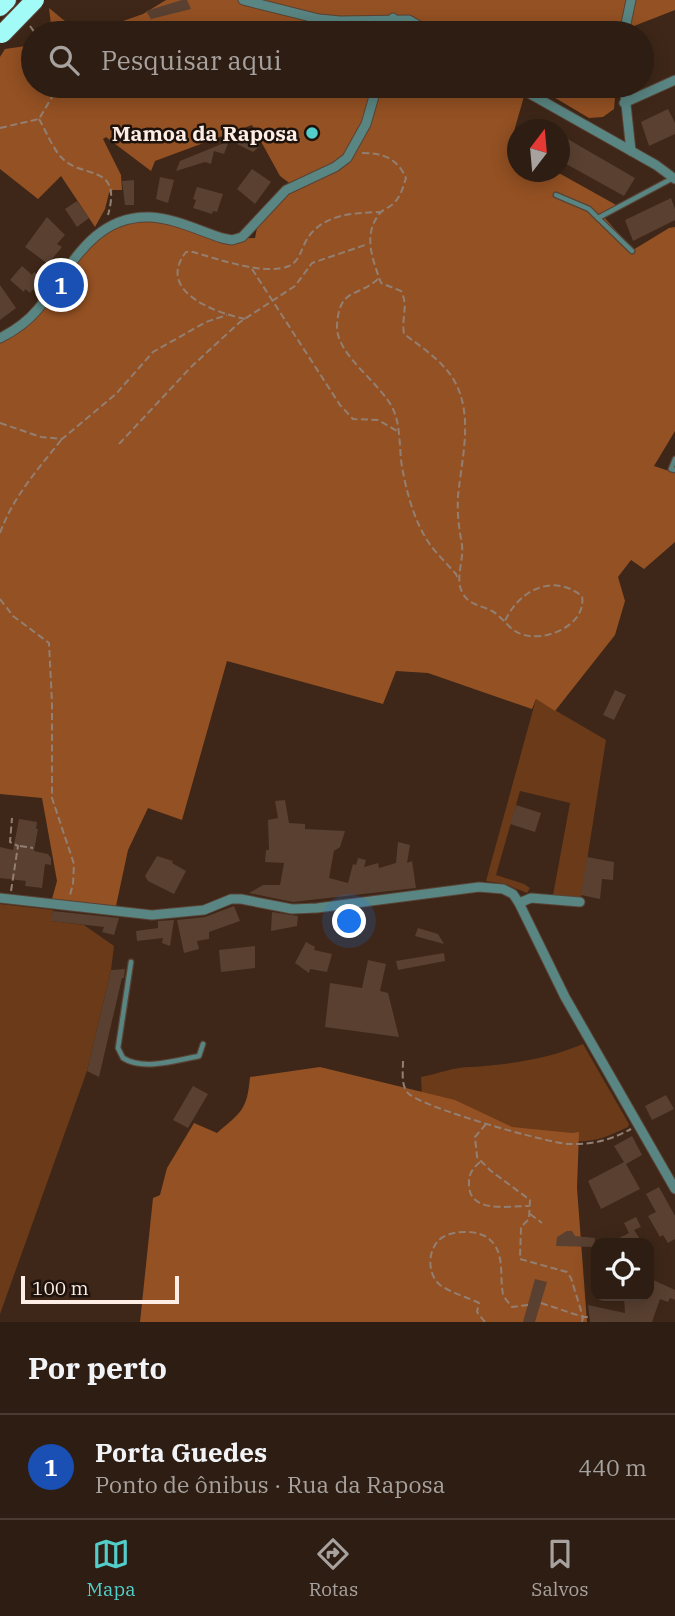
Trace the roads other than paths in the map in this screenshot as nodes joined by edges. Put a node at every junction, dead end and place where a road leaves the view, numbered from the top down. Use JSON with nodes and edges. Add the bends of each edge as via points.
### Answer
{"nodes":[{"id":1,"x":7,"y":0,"type":"edge"},
{"id":2,"x":35,"y":0,"type":"edge"},
{"id":3,"x":243,"y":0,"type":"edge"},
{"id":4,"x":631,"y":0,"type":"edge"},
{"id":5,"x":0,"y":7,"type":"edge"},
{"id":6,"x":393,"y":18,"type":"junction"},
{"id":7,"x":392,"y":21,"type":"edge"},
{"id":8,"x":412,"y":21,"type":"edge"},
{"id":9,"x":627,"y":21,"type":"edge"},
{"id":10,"x":1,"y":35,"type":"edge"},
{"id":11,"x":675,"y":80,"type":"edge"},
{"id":12,"x":654,"y":89,"type":"edge"},
{"id":13,"x":374,"y":98,"type":"edge"},
{"id":14,"x":537,"y":98,"type":"edge"},
{"id":15,"x":624,"y":98,"type":"edge"},
{"id":16,"x":635,"y":98,"type":"edge"},
{"id":17,"x":624,"y":103,"type":"junction"},
{"id":18,"x":631,"y":151,"type":"junction"},
{"id":19,"x":674,"y":178,"type":"edge"},
{"id":20,"x":556,"y":195,"type":"dead end"},
{"id":21,"x":598,"y":218,"type":"junction"},
{"id":22,"x":632,"y":251,"type":"dead end"},
{"id":23,"x":0,"y":338,"type":"edge"},
{"id":24,"x":675,"y":459,"type":"edge"},
{"id":25,"x":675,"y":471,"type":"edge"},
{"id":26,"x":5,"y":898,"type":"edge"},
{"id":27,"x":580,"y":901,"type":"dead end"},
{"id":28,"x":519,"y":903,"type":"junction"},
{"id":29,"x":131,"y":962,"type":"dead end"},
{"id":30,"x":203,"y":1044,"type":"dead end"},
{"id":31,"x":675,"y":1189,"type":"edge"}],
"edges":[{"from":1,"to":5,"type":"highway"},
{"from":2,"to":10,"type":"highway","bridge":true},
{"from":3,"to":6,"type":"street","via":[[319,19]]},
{"from":4,"to":9,"type":"street"},
{"from":6,"to":7,"type":"street"},
{"from":6,"to":8,"type":"street"},
{"from":11,"to":12,"type":"street"},
{"from":13,"to":23,"type":"street","via":[[350,153],[335,167],[286,190],[242,237],[232,240],[152,217],[131,218],[90,239],[38,309]]},
{"from":14,"to":18,"type":"street"},
{"from":15,"to":17,"type":"street"},
{"from":16,"to":17,"type":"street"},
{"from":17,"to":18,"type":"street"},
{"from":18,"to":19,"type":"street"},
{"from":19,"to":21,"type":"lane"},
{"from":20,"to":21,"type":"lane","via":[[589,209]]},
{"from":21,"to":22,"type":"lane"},
{"from":24,"to":25,"type":"lane","via":[[671,470]]},
{"from":26,"to":28,"type":"street","via":[[152,915],[195,912],[241,899],[292,909],[317,908],[479,887],[503,889]]},
{"from":27,"to":28,"type":"street","via":[[531,898]]},
{"from":28,"to":31,"type":"street","via":[[565,997]]},
{"from":29,"to":30,"type":"lane","via":[[118,1048],[123,1058],[141,1064],[184,1059],[199,1056]]}]}
